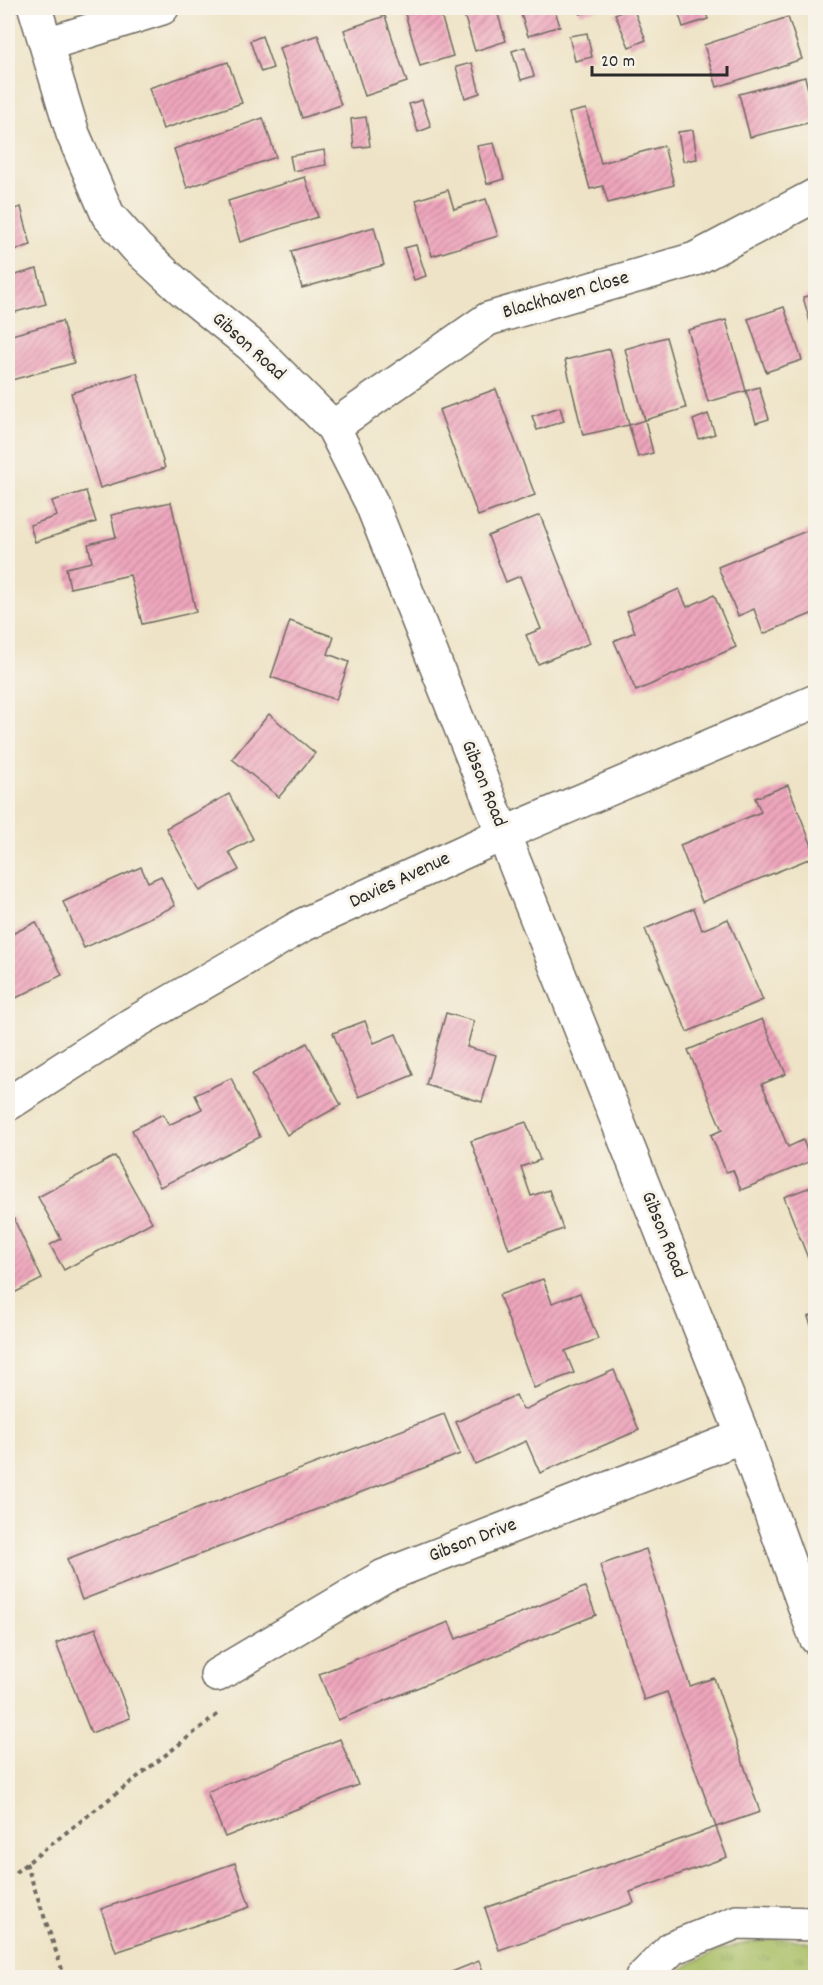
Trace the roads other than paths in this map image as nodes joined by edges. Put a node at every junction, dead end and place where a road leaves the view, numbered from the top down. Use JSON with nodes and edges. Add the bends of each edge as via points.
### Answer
{"nodes":[{"id":1,"x":35,"y":8,"type":"edge"},
{"id":2,"x":162,"y":8,"type":"edge"},
{"id":3,"x":47,"y":44,"type":"junction"},
{"id":4,"x":816,"y":195,"type":"edge"},
{"id":5,"x":333,"y":427,"type":"junction"},
{"id":6,"x":816,"y":701,"type":"edge"},
{"id":7,"x":503,"y":834,"type":"junction"},
{"id":8,"x":8,"y":1104,"type":"edge"},
{"id":9,"x":743,"y":1436,"type":"junction"},
{"id":10,"x":816,"y":1638,"type":"edge"},
{"id":11,"x":217,"y":1675,"type":"road end"},
{"id":12,"x":816,"y":1924,"type":"edge"},
{"id":13,"x":642,"y":1977,"type":"edge"}],
"edges":[{"from":1,"to":3,"type":"street","name":"Gibson Road"},
{"from":2,"to":3,"type":"street"},
{"from":3,"to":5,"type":"street","name":"Gibson Road","via":[[73,134],[108,215],[137,248],[252,346]]},
{"from":4,"to":5,"type":"street","name":"Blackhaven Close","via":[[695,259],[488,319]]},
{"from":5,"to":7,"type":"street","name":"Gibson Road","via":[[371,502]]},
{"from":6,"to":7,"type":"street","name":"Davies Avenue"},
{"from":7,"to":8,"type":"street","name":"Davies Avenue","via":[[303,926],[134,1023]]},
{"from":7,"to":9,"type":"street","name":"Gibson Road"},
{"from":9,"to":10,"type":"street","name":"Gibson Road"},
{"from":9,"to":11,"type":"street","name":"Gibson Drive","via":[[384,1576]]},
{"from":12,"to":13,"type":"street","via":[[737,1922],[672,1948]]}]}
